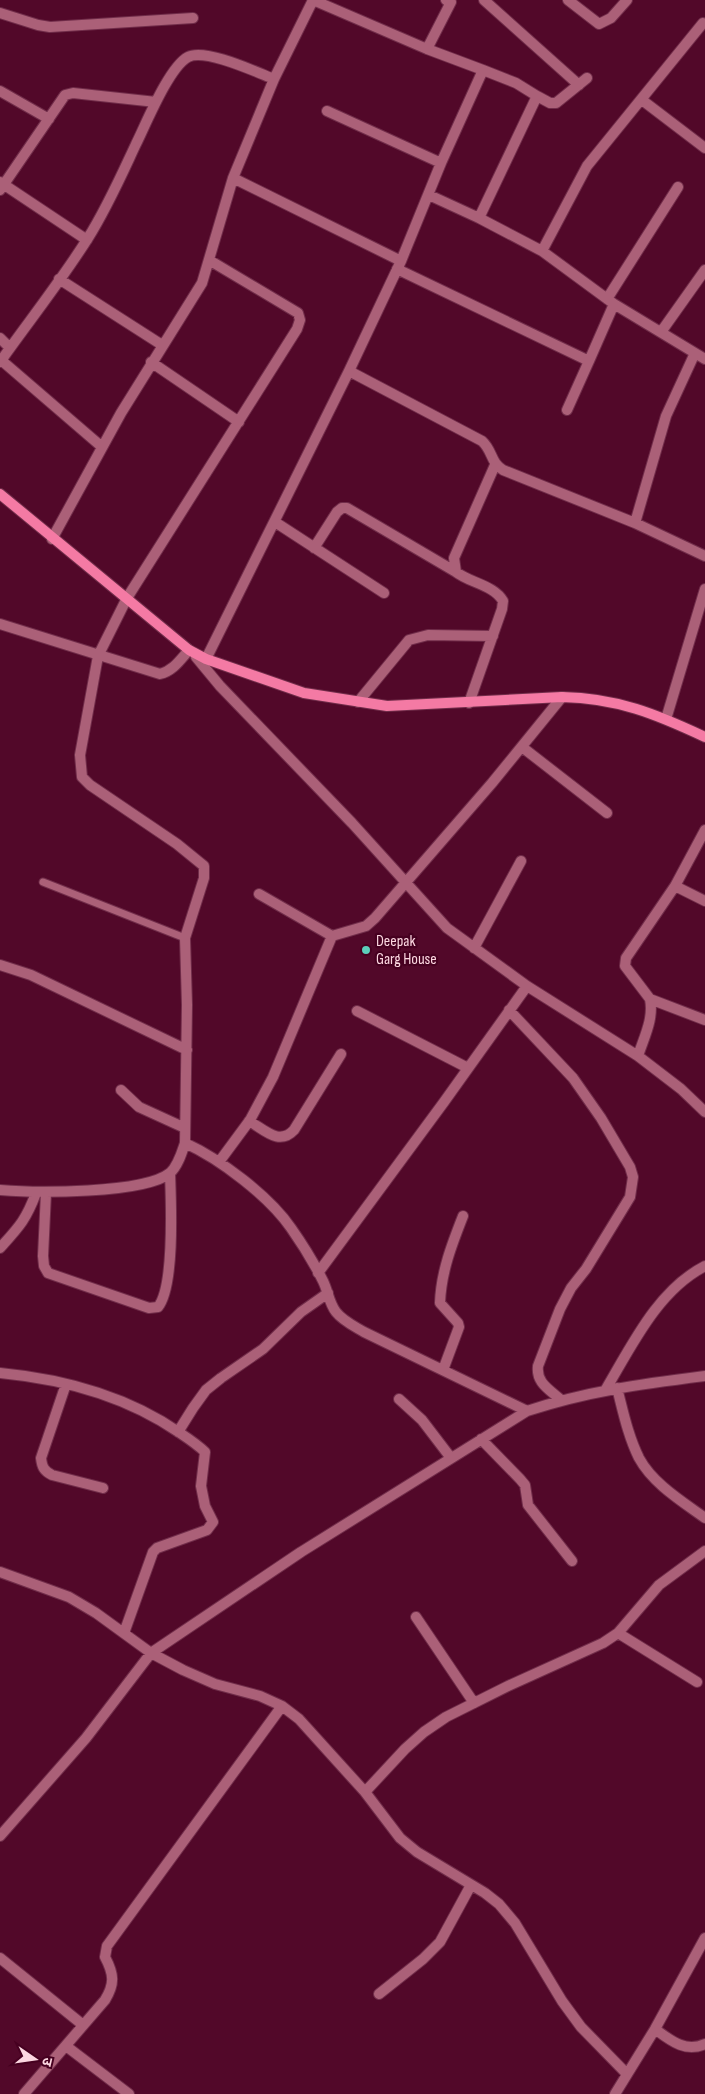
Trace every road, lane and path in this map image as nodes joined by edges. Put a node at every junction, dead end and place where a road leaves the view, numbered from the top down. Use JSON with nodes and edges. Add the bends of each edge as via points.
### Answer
{"nodes":[{"id":1,"x":313,"y":0,"type":"edge"},
{"id":2,"x":484,"y":0,"type":"edge"},
{"id":3,"x":568,"y":0,"type":"edge"},
{"id":4,"x":627,"y":0,"type":"edge"},
{"id":5,"x":450,"y":1,"type":"edge"},
{"id":6,"x":0,"y":13,"type":"edge"},
{"id":7,"x":192,"y":18,"type":"dead end"},
{"id":8,"x":704,"y":23,"type":"dead end"},
{"id":9,"x":427,"y":49,"type":"junction"},
{"id":10,"x":483,"y":70,"type":"junction"},
{"id":11,"x":274,"y":79,"type":"junction"},
{"id":12,"x":0,"y":92,"type":"edge"},
{"id":13,"x":537,"y":96,"type":"junction"},
{"id":14,"x":642,"y":100,"type":"junction"},
{"id":15,"x":156,"y":102,"type":"junction"},
{"id":16,"x":328,"y":111,"type":"dead end"},
{"id":17,"x":49,"y":119,"type":"junction"},
{"id":18,"x":705,"y":148,"type":"edge"},
{"id":19,"x":441,"y":164,"type":"junction"},
{"id":20,"x":233,"y":178,"type":"junction"},
{"id":21,"x":1,"y":186,"type":"edge"},
{"id":22,"x":678,"y":188,"type":"dead end"},
{"id":23,"x":428,"y":195,"type":"junction"},
{"id":24,"x":479,"y":218,"type":"junction"},
{"id":25,"x":87,"y":240,"type":"junction"},
{"id":26,"x":542,"y":251,"type":"junction"},
{"id":27,"x":209,"y":260,"type":"junction"},
{"id":28,"x":399,"y":265,"type":"junction"},
{"id":29,"x":705,"y":270,"type":"edge"},
{"id":30,"x":59,"y":279,"type":"junction"},
{"id":31,"x":610,"y":302,"type":"junction"},
{"id":32,"x":661,"y":332,"type":"junction"},
{"id":33,"x":0,"y":338,"type":"edge"},
{"id":34,"x":162,"y":345,"type":"junction"},
{"id":35,"x":10,"y":348,"type":"junction"},
{"id":36,"x":695,"y":353,"type":"junction"},
{"id":37,"x":705,"y":360,"type":"edge"},
{"id":38,"x":0,"y":361,"type":"edge"},
{"id":39,"x":589,"y":361,"type":"junction"},
{"id":40,"x":151,"y":362,"type":"junction"},
{"id":41,"x":349,"y":371,"type":"junction"},
{"id":42,"x":567,"y":410,"type":"dead end"},
{"id":43,"x":239,"y":422,"type":"junction"},
{"id":44,"x":102,"y":447,"type":"junction"},
{"id":45,"x":495,"y":465,"type":"junction"},
{"id":46,"x":0,"y":494,"type":"edge"},
{"id":47,"x":275,"y":522,"type":"junction"},
{"id":48,"x":635,"y":523,"type":"junction"},
{"id":49,"x":52,"y":539,"type":"junction"},
{"id":50,"x":314,"y":548,"type":"junction"},
{"id":51,"x":705,"y":556,"type":"edge"},
{"id":52,"x":456,"y":572,"type":"junction"},
{"id":53,"x":705,"y":589,"type":"edge"},
{"id":54,"x":384,"y":593,"type":"dead end"},
{"id":55,"x":127,"y":598,"type":"junction"},
{"id":56,"x":0,"y":624,"type":"edge"},
{"id":57,"x":493,"y":636,"type":"junction"},
{"id":58,"x":192,"y":652,"type":"junction"},
{"id":59,"x":98,"y":656,"type":"junction"},
{"id":60,"x":206,"y":659,"type":"junction"},
{"id":61,"x":562,"y":697,"type":"junction"},
{"id":62,"x":358,"y":702,"type":"junction"},
{"id":63,"x":469,"y":703,"type":"junction"},
{"id":64,"x":666,"y":719,"type":"junction"},
{"id":65,"x":705,"y":737,"type":"edge"},
{"id":66,"x":522,"y":746,"type":"junction"},
{"id":67,"x":608,"y":813,"type":"dead end"},
{"id":68,"x":705,"y":830,"type":"edge"},
{"id":69,"x":521,"y":861,"type":"dead end"},
{"id":70,"x":43,"y":882,"type":"dead end"},
{"id":71,"x":406,"y":884,"type":"junction"},
{"id":72,"x":674,"y":886,"type":"junction"},
{"id":73,"x":259,"y":894,"type":"dead end"},
{"id":74,"x":705,"y":901,"type":"edge"},
{"id":75,"x":332,"y":936,"type":"junction"},
{"id":76,"x":184,"y":938,"type":"junction"},
{"id":77,"x":474,"y":948,"type":"junction"},
{"id":78,"x":0,"y":965,"type":"edge"},
{"id":79,"x":527,"y":986,"type":"junction"},
{"id":80,"x":650,"y":999,"type":"junction"},
{"id":81,"x":509,"y":1010,"type":"junction"},
{"id":82,"x":357,"y":1011,"type":"dead end"},
{"id":83,"x":705,"y":1020,"type":"edge"},
{"id":84,"x":187,"y":1050,"type":"junction"},
{"id":85,"x":342,"y":1054,"type":"dead end"},
{"id":86,"x":638,"y":1056,"type":"junction"},
{"id":87,"x":468,"y":1068,"type":"junction"},
{"id":88,"x":121,"y":1090,"type":"dead end"},
{"id":89,"x":705,"y":1112,"type":"edge"},
{"id":90,"x":250,"y":1121,"type":"junction"},
{"id":91,"x":185,"y":1128,"type":"junction"},
{"id":92,"x":185,"y":1143,"type":"junction"},
{"id":93,"x":219,"y":1162,"type":"junction"},
{"id":94,"x":170,"y":1173,"type":"junction"},
{"id":95,"x":0,"y":1190,"type":"edge"},
{"id":96,"x":41,"y":1193,"type":"junction"},
{"id":97,"x":463,"y":1216,"type":"dead end"},
{"id":98,"x":0,"y":1248,"type":"edge"},
{"id":99,"x":705,"y":1266,"type":"edge"},
{"id":100,"x":318,"y":1273,"type":"junction"},
{"id":101,"x":328,"y":1293,"type":"junction"},
{"id":102,"x":443,"y":1370,"type":"junction"},
{"id":103,"x":0,"y":1373,"type":"edge"},
{"id":104,"x":705,"y":1376,"type":"edge"},
{"id":105,"x":66,"y":1384,"type":"junction"},
{"id":106,"x":617,"y":1388,"type":"junction"},
{"id":107,"x":606,"y":1389,"type":"junction"},
{"id":108,"x":399,"y":1399,"type":"dead end"},
{"id":109,"x":561,"y":1400,"type":"junction"},
{"id":110,"x":527,"y":1411,"type":"junction"},
{"id":111,"x":178,"y":1432,"type":"junction"},
{"id":112,"x":481,"y":1439,"type":"junction"},
{"id":113,"x":451,"y":1458,"type":"junction"},
{"id":114,"x":103,"y":1488,"type":"dead end"},
{"id":115,"x":705,"y":1518,"type":"edge"},
{"id":116,"x":705,"y":1551,"type":"edge"},
{"id":117,"x":572,"y":1560,"type":"dead end"},
{"id":118,"x":0,"y":1572,"type":"edge"},
{"id":119,"x":416,"y":1617,"type":"dead end"},
{"id":120,"x":124,"y":1632,"type":"junction"},
{"id":121,"x":618,"y":1632,"type":"junction"},
{"id":122,"x":151,"y":1653,"type":"junction"},
{"id":123,"x":697,"y":1682,"type":"dead end"},
{"id":124,"x":474,"y":1703,"type":"junction"},
{"id":125,"x":282,"y":1706,"type":"junction"},
{"id":126,"x":365,"y":1792,"type":"junction"},
{"id":127,"x":0,"y":1836,"type":"edge"},
{"id":128,"x":471,"y":1884,"type":"junction"},
{"id":129,"x":705,"y":1938,"type":"edge"},
{"id":130,"x":0,"y":1958,"type":"edge"},
{"id":131,"x":379,"y":1994,"type":"dead end"},
{"id":132,"x":83,"y":2025,"type":"junction"},
{"id":133,"x":655,"y":2029,"type":"junction"},
{"id":134,"x":705,"y":2044,"type":"edge"},
{"id":135,"x":66,"y":2046,"type":"junction"},
{"id":136,"x":626,"y":2074,"type":"junction"},
{"id":137,"x":24,"y":2094,"type":"edge"},
{"id":138,"x":129,"y":2094,"type":"edge"},
{"id":139,"x":615,"y":2094,"type":"edge"}],
"edges":[{"from":1,"to":9,"type":"street"},
{"from":1,"to":11,"type":"street"},
{"from":2,"to":13,"type":"street","via":[[583,82],[556,103]]},
{"from":3,"to":4,"type":"street","via":[[599,24],[610,18]]},
{"from":5,"to":9,"type":"street"},
{"from":6,"to":7,"type":"street","via":[[50,27]]},
{"from":8,"to":14,"type":"street"},
{"from":9,"to":10,"type":"street"},
{"from":10,"to":13,"type":"street","via":[[516,83]]},
{"from":10,"to":19,"type":"street"},
{"from":11,"to":15,"type":"street","via":[[199,54],[188,57],[177,67]]},
{"from":11,"to":20,"type":"street"},
{"from":12,"to":17,"type":"street"},
{"from":13,"to":24,"type":"street"},
{"from":14,"to":18,"type":"street"},
{"from":14,"to":26,"type":"street","via":[[587,166]]},
{"from":15,"to":17,"type":"street","via":[[73,93],[65,95]]},
{"from":15,"to":25,"type":"street","via":[[115,190]]},
{"from":16,"to":19,"type":"street"},
{"from":17,"to":21,"type":"street"},
{"from":19,"to":23,"type":"street"},
{"from":20,"to":27,"type":"street"},
{"from":20,"to":28,"type":"street"},
{"from":21,"to":25,"type":"street"},
{"from":22,"to":31,"type":"street"},
{"from":23,"to":24,"type":"street"},
{"from":23,"to":28,"type":"street"},
{"from":24,"to":26,"type":"street"},
{"from":25,"to":30,"type":"street"},
{"from":26,"to":31,"type":"street"},
{"from":27,"to":34,"type":"street","via":[[202,283]]},
{"from":27,"to":43,"type":"street","via":[[298,313],[300,320]]},
{"from":28,"to":39,"type":"street"},
{"from":28,"to":41,"type":"street"},
{"from":29,"to":32,"type":"street"},
{"from":30,"to":34,"type":"street"},
{"from":30,"to":35,"type":"street"},
{"from":31,"to":32,"type":"street"},
{"from":31,"to":39,"type":"street"},
{"from":32,"to":36,"type":"street"},
{"from":33,"to":35,"type":"street"},
{"from":34,"to":40,"type":"street"},
{"from":35,"to":38,"type":"street"},
{"from":36,"to":37,"type":"street"},
{"from":36,"to":48,"type":"street","via":[[666,416]]},
{"from":38,"to":44,"type":"street"},
{"from":39,"to":42,"type":"street"},
{"from":40,"to":43,"type":"street"},
{"from":40,"to":44,"type":"street"},
{"from":41,"to":45,"type":"street","via":[[482,441],[490,449]]},
{"from":41,"to":47,"type":"street"},
{"from":43,"to":55,"type":"street"},
{"from":44,"to":49,"type":"street"},
{"from":45,"to":48,"type":"street"},
{"from":45,"to":52,"type":"street","via":[[454,558]]},
{"from":46,"to":49,"type":"main road"},
{"from":47,"to":50,"type":"street"},
{"from":47,"to":60,"type":"street"},
{"from":48,"to":51,"type":"street"},
{"from":49,"to":55,"type":"main road"},
{"from":50,"to":52,"type":"street","via":[[337,512],[347,508]]},
{"from":50,"to":54,"type":"street"},
{"from":52,"to":57,"type":"street","via":[[500,596],[502,610]]},
{"from":53,"to":64,"type":"street"},
{"from":55,"to":58,"type":"main road"},
{"from":55,"to":59,"type":"street"},
{"from":56,"to":59,"type":"street"},
{"from":57,"to":62,"type":"street","via":[[428,634],[409,640]]},
{"from":57,"to":63,"type":"street"},
{"from":58,"to":59,"type":"street","via":[[168,673],[160,674]]},
{"from":58,"to":60,"type":"main road"},
{"from":58,"to":71,"type":"street"},
{"from":59,"to":76,"type":"street","via":[[80,755],[82,777],[204,866],[204,878]]},
{"from":60,"to":62,"type":"main road","via":[[304,693]]},
{"from":61,"to":63,"type":"main road"},
{"from":61,"to":64,"type":"main road","via":[[589,697],[621,703]]},
{"from":61,"to":66,"type":"street"},
{"from":62,"to":63,"type":"main road","via":[[387,706]]},
{"from":64,"to":65,"type":"main road"},
{"from":66,"to":67,"type":"street"},
{"from":66,"to":71,"type":"street"},
{"from":68,"to":72,"type":"street"},
{"from":69,"to":77,"type":"street"},
{"from":70,"to":76,"type":"lane"},
{"from":71,"to":75,"type":"street","via":[[366,926]]},
{"from":71,"to":77,"type":"street","via":[[447,928]]},
{"from":72,"to":74,"type":"street"},
{"from":72,"to":80,"type":"street","via":[[626,958],[625,966]]},
{"from":73,"to":75,"type":"street"},
{"from":75,"to":90,"type":"street","via":[[273,1077]]},
{"from":76,"to":84,"type":"street"},
{"from":77,"to":79,"type":"street"},
{"from":78,"to":84,"type":"street","via":[[31,975]]},
{"from":79,"to":81,"type":"street"},
{"from":79,"to":86,"type":"street"},
{"from":80,"to":83,"type":"street"},
{"from":80,"to":86,"type":"street","via":[[652,1015]]},
{"from":81,"to":87,"type":"street"},
{"from":81,"to":109,"type":"street","via":[[573,1078],[601,1118],[634,1177],[630,1197],[560,1309],[538,1366],[537,1375],[542,1383]]},
{"from":82,"to":87,"type":"street"},
{"from":84,"to":91,"type":"street"},
{"from":85,"to":90,"type":"street","via":[[288,1136],[274,1136]]},
{"from":86,"to":89,"type":"street","via":[[682,1088]]},
{"from":87,"to":100,"type":"street"},
{"from":88,"to":91,"type":"street","via":[[139,1107]]},
{"from":90,"to":93,"type":"street"},
{"from":91,"to":92,"type":"street"},
{"from":92,"to":93,"type":"street"},
{"from":92,"to":94,"type":"street"},
{"from":93,"to":100,"type":"street","via":[[264,1199],[290,1227]]},
{"from":94,"to":96,"type":"street","via":[[149,1183]]},
{"from":94,"to":96,"type":"street","via":[[172,1223],[166,1291],[158,1307],[149,1308],[48,1273],[43,1256]]},
{"from":95,"to":96,"type":"street"},
{"from":96,"to":98,"type":"street","via":[[21,1226]]},
{"from":97,"to":102,"type":"street","via":[[446,1262],[440,1295],[440,1303],[459,1327]]},
{"from":99,"to":107,"type":"street","via":[[692,1272],[666,1297],[645,1324]]},
{"from":100,"to":101,"type":"street"},
{"from":101,"to":102,"type":"street","via":[[335,1312],[345,1321]]},
{"from":101,"to":111,"type":"street","via":[[301,1312],[263,1349],[206,1390]]},
{"from":102,"to":110,"type":"street"},
{"from":103,"to":105,"type":"street"},
{"from":104,"to":106,"type":"street"},
{"from":105,"to":111,"type":"street","via":[[114,1398]]},
{"from":105,"to":114,"type":"street","via":[[41,1458],[42,1466],[52,1475]]},
{"from":106,"to":107,"type":"street"},
{"from":106,"to":115,"type":"street","via":[[640,1460],[671,1493]]},
{"from":107,"to":109,"type":"street"},
{"from":108,"to":113,"type":"street","via":[[422,1420]]},
{"from":109,"to":110,"type":"street"},
{"from":110,"to":112,"type":"street"},
{"from":111,"to":120,"type":"street","via":[[205,1452],[201,1486],[212,1522],[207,1530],[153,1552]]},
{"from":112,"to":113,"type":"street"},
{"from":112,"to":117,"type":"street","via":[[525,1485],[528,1505]]},
{"from":113,"to":122,"type":"street","via":[[301,1552]]},
{"from":116,"to":121,"type":"street","via":[[659,1584]]},
{"from":118,"to":120,"type":"street","via":[[69,1597]]},
{"from":119,"to":124,"type":"street"},
{"from":120,"to":122,"type":"street"},
{"from":121,"to":123,"type":"street"},
{"from":121,"to":124,"type":"street","via":[[603,1643]]},
{"from":122,"to":125,"type":"street","via":[[199,1678]]},
{"from":122,"to":127,"type":"street","via":[[86,1738]]},
{"from":124,"to":126,"type":"street","via":[[424,1732]]},
{"from":125,"to":126,"type":"street","via":[[299,1719]]},
{"from":125,"to":132,"type":"street","via":[[107,1946],[105,1957],[113,1980],[111,1990]]},
{"from":126,"to":128,"type":"street","via":[[400,1838],[417,1852]]},
{"from":128,"to":131,"type":"street","via":[[440,1942]]},
{"from":128,"to":136,"type":"street","via":[[498,1904],[515,1923],[562,2002]]},
{"from":129,"to":133,"type":"street"},
{"from":130,"to":132,"type":"street"},
{"from":132,"to":135,"type":"street"},
{"from":133,"to":134,"type":"street","via":[[683,2047]]},
{"from":133,"to":136,"type":"street"},
{"from":135,"to":137,"type":"street"},
{"from":135,"to":138,"type":"street"},
{"from":136,"to":139,"type":"street"}]}
